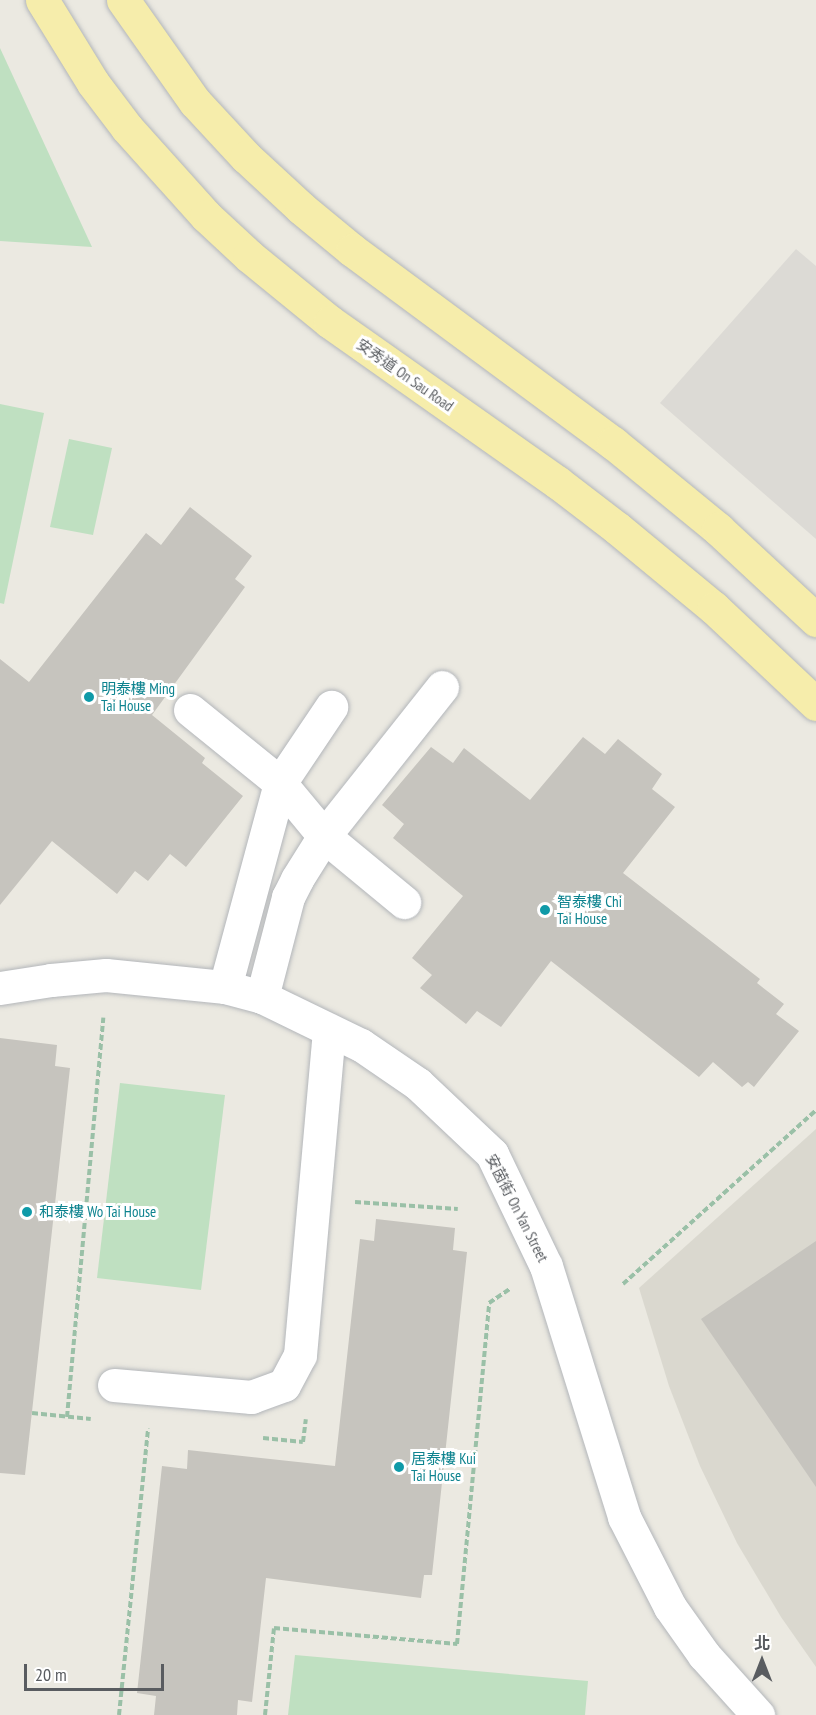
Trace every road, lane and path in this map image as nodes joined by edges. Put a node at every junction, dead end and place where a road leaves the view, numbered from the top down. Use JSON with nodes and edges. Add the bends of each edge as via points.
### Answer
{"nodes":[{"id":1,"x":42,"y":0,"type":"edge"},
{"id":2,"x":123,"y":0,"type":"edge"},
{"id":3,"x":816,"y":620,"type":"edge"},
{"id":4,"x":442,"y":687,"type":"dead end"},
{"id":5,"x":816,"y":704,"type":"edge"},
{"id":6,"x":331,"y":707,"type":"dead end"},
{"id":7,"x":190,"y":710,"type":"dead end"},
{"id":8,"x":280,"y":783,"type":"junction"},
{"id":9,"x":324,"y":836,"type":"junction"},
{"id":10,"x":404,"y":902,"type":"dead end"},
{"id":11,"x":225,"y":987,"type":"junction"},
{"id":12,"x":0,"y":988,"type":"edge"},
{"id":13,"x":261,"y":997,"type":"junction"},
{"id":14,"x":103,"y":1018,"type":"dead end"},
{"id":15,"x":328,"y":1030,"type":"junction"},
{"id":16,"x":816,"y":1110,"type":"edge"},
{"id":17,"x":623,"y":1284,"type":"dead end"},
{"id":18,"x":510,"y":1289,"type":"dead end"},
{"id":19,"x":114,"y":1385,"type":"dead end"},
{"id":20,"x":152,"y":1388,"type":"junction"},
{"id":21,"x":67,"y":1417,"type":"dead end"},
{"id":22,"x":119,"y":1715,"type":"edge"},
{"id":23,"x":265,"y":1715,"type":"edge"},
{"id":24,"x":758,"y":1715,"type":"edge"}],
"edges":[{"from":1,"to":5,"type":"main road","name":"安秀道 On Sau Road","via":[[93,83],[127,128],[206,216],[249,256],[330,321],[617,528],[714,608]]},
{"from":2,"to":3,"type":"main road","via":[[195,102],[301,208],[613,443],[718,529]]},
{"from":4,"to":9,"type":"street"},
{"from":6,"to":8,"type":"street"},
{"from":7,"to":8,"type":"street"},
{"from":8,"to":9,"type":"street"},
{"from":8,"to":11,"type":"street"},
{"from":9,"to":10,"type":"street"},
{"from":9,"to":13,"type":"street","via":[[288,897]]},
{"from":11,"to":12,"type":"street","name":"安茵街 On Yan Street","via":[[106,975]]},
{"from":11,"to":13,"type":"street","name":"安茵街 On Yan Street"},
{"from":13,"to":15,"type":"street","name":"安茵街 On Yan Street"},
{"from":14,"to":21,"type":"path"},
{"from":15,"to":20,"type":"street","via":[[300,1355],[284,1385],[251,1397]]},
{"from":15,"to":24,"type":"street","name":"安茵街 On Yan Street","via":[[361,1046],[418,1084],[492,1154],[546,1266],[624,1517],[670,1607],[704,1655]]},
{"from":16,"to":17,"type":"path"},
{"from":18,"to":23,"type":"path","via":[[489,1303],[457,1644],[274,1628]]},
{"from":19,"to":20,"type":"street"},
{"from":20,"to":22,"type":"path"}]}
